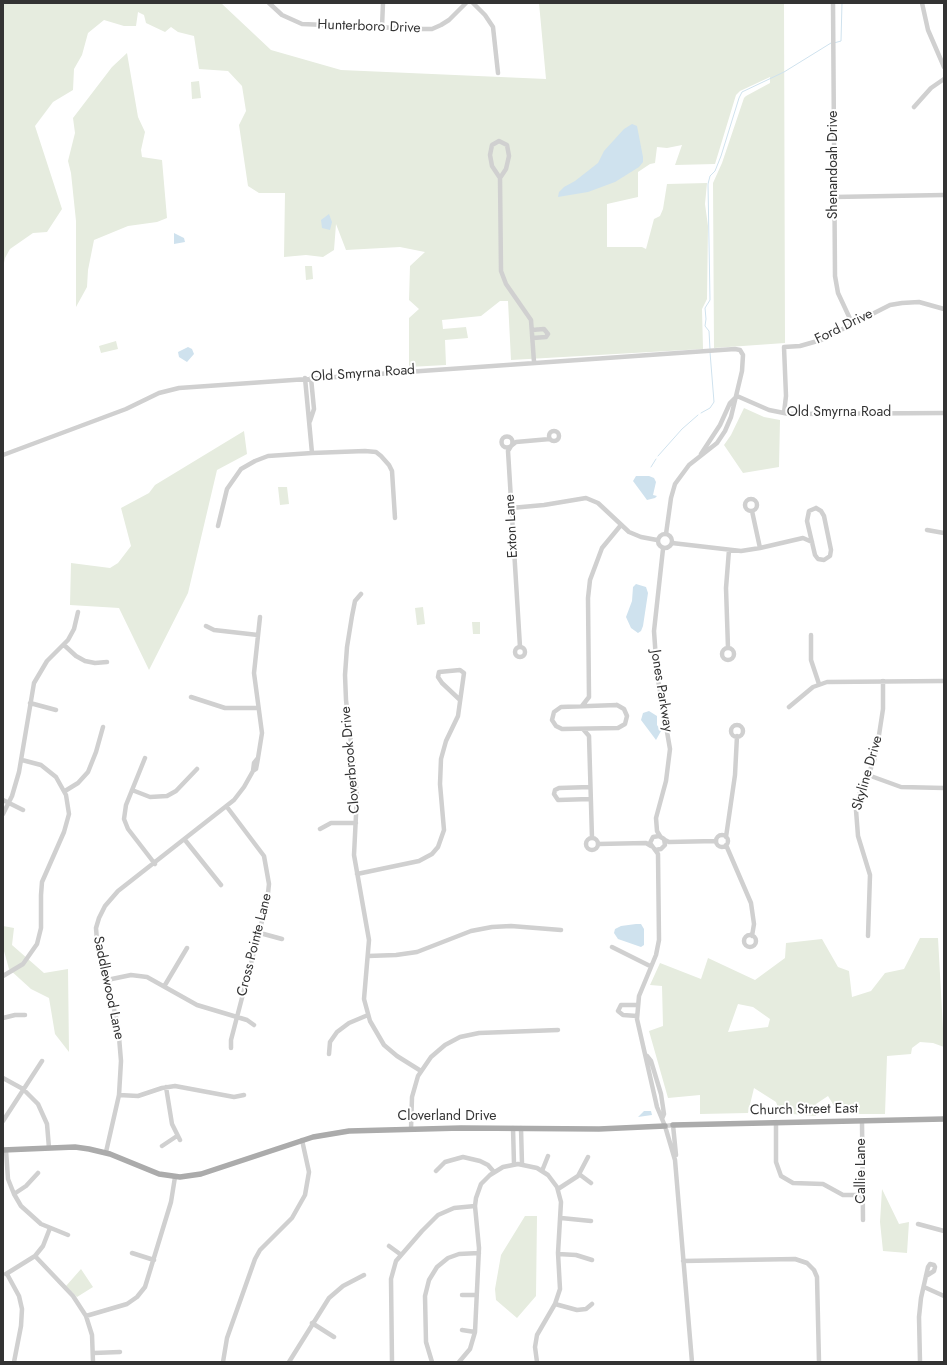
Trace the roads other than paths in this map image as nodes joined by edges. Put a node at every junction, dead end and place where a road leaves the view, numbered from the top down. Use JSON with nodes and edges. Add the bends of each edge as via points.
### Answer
{"nodes":[{"id":1,"x":269,"y":3,"type":"edge"},
{"id":2,"x":383,"y":3,"type":"edge"},
{"id":3,"x":466,"y":3,"type":"edge"},
{"id":4,"x":473,"y":3,"type":"edge"},
{"id":5,"x":833,"y":3,"type":"edge"},
{"id":6,"x":922,"y":3,"type":"edge"},
{"id":7,"x":382,"y":27,"type":"junction"},
{"id":8,"x":944,"y":68,"type":"edge"},
{"id":9,"x":498,"y":73,"type":"dead end"},
{"id":10,"x":944,"y":79,"type":"edge"},
{"id":11,"x":914,"y":107,"type":"dead end"},
{"id":12,"x":500,"y":178,"type":"junction"},
{"id":13,"x":944,"y":195,"type":"edge"},
{"id":14,"x":834,"y":197,"type":"junction"},
{"id":15,"x":944,"y":309,"type":"edge"},
{"id":16,"x":852,"y":323,"type":"junction"},
{"id":17,"x":532,"y":330,"type":"junction"},
{"id":18,"x":533,"y":338,"type":"junction"},
{"id":19,"x":534,"y":362,"type":"junction"},
{"id":20,"x":305,"y":378,"type":"junction"},
{"id":21,"x":312,"y":378,"type":"junction"},
{"id":22,"x":737,"y":396,"type":"junction"},
{"id":23,"x":784,"y":413,"type":"junction"},
{"id":24,"x":944,"y":413,"type":"edge"},
{"id":25,"x":310,"y":421,"type":"junction"},
{"id":26,"x":550,"y":439,"type":"dead end"},
{"id":27,"x":312,"y":453,"type":"junction"},
{"id":28,"x":3,"y":455,"type":"edge"},
{"id":29,"x":511,"y":508,"type":"junction"},
{"id":30,"x":752,"y":510,"type":"dead end"},
{"id":31,"x":395,"y":518,"type":"dead end"},
{"id":32,"x":620,"y":525,"type":"junction"},
{"id":33,"x":218,"y":526,"type":"dead end"},
{"id":34,"x":809,"y":530,"type":"junction"},
{"id":35,"x":927,"y":530,"type":"dead end"},
{"id":36,"x":944,"y":533,"type":"edge"},
{"id":37,"x":666,"y":534,"type":"junction"},
{"id":38,"x":802,"y":538,"type":"junction"},
{"id":39,"x":658,"y":540,"type":"junction"},
{"id":40,"x":812,"y":542,"type":"junction"},
{"id":41,"x":672,"y":543,"type":"junction"},
{"id":42,"x":760,"y":548,"type":"junction"},
{"id":43,"x":663,"y":549,"type":"junction"},
{"id":44,"x":729,"y":550,"type":"junction"},
{"id":45,"x":361,"y":594,"type":"dead end"},
{"id":46,"x":78,"y":612,"type":"dead end"},
{"id":47,"x":260,"y":617,"type":"dead end"},
{"id":48,"x":206,"y":626,"type":"dead end"},
{"id":49,"x":258,"y":635,"type":"junction"},
{"id":50,"x":811,"y":635,"type":"dead end"},
{"id":51,"x":64,"y":645,"type":"junction"},
{"id":52,"x":520,"y":647,"type":"dead end"},
{"id":53,"x":728,"y":648,"type":"dead end"},
{"id":54,"x":107,"y":662,"type":"dead end"},
{"id":55,"x":944,"y":680,"type":"edge"},
{"id":56,"x":883,"y":681,"type":"junction"},
{"id":57,"x":819,"y":684,"type":"junction"},
{"id":58,"x":191,"y":697,"type":"dead end"},
{"id":59,"x":589,"y":697,"type":"junction"},
{"id":60,"x":459,"y":699,"type":"junction"},
{"id":61,"x":30,"y":703,"type":"junction"},
{"id":62,"x":582,"y":706,"type":"junction"},
{"id":63,"x":596,"y":706,"type":"junction"},
{"id":64,"x":789,"y":707,"type":"dead end"},
{"id":65,"x":258,"y":708,"type":"junction"},
{"id":66,"x":56,"y":710,"type":"dead end"},
{"id":67,"x":103,"y":727,"type":"dead end"},
{"id":68,"x":583,"y":729,"type":"junction"},
{"id":69,"x":596,"y":729,"type":"junction"},
{"id":70,"x":589,"y":736,"type":"junction"},
{"id":71,"x":737,"y":736,"type":"dead end"},
{"id":72,"x":145,"y":758,"type":"dead end"},
{"id":73,"x":22,"y":760,"type":"junction"},
{"id":74,"x":197,"y":769,"type":"dead end"},
{"id":75,"x":868,"y":775,"type":"junction"},
{"id":76,"x":590,"y":787,"type":"junction"},
{"id":77,"x":944,"y":788,"type":"edge"},
{"id":78,"x":132,"y":790,"type":"junction"},
{"id":79,"x":65,"y":791,"type":"junction"},
{"id":80,"x":590,"y":799,"type":"junction"},
{"id":81,"x":3,"y":800,"type":"edge"},
{"id":82,"x":9,"y":803,"type":"junction"},
{"id":83,"x":226,"y":807,"type":"junction"},
{"id":84,"x":23,"y":810,"type":"dead end"},
{"id":85,"x":3,"y":814,"type":"edge"},
{"id":86,"x":356,"y":823,"type":"junction"},
{"id":87,"x":320,"y":829,"type":"dead end"},
{"id":88,"x":657,"y":834,"type":"junction"},
{"id":89,"x":726,"y":837,"type":"junction"},
{"id":90,"x":592,"y":838,"type":"junction"},
{"id":91,"x":186,"y":840,"type":"junction"},
{"id":92,"x":651,"y":840,"type":"junction"},
{"id":93,"x":716,"y":841,"type":"junction"},
{"id":94,"x":646,"y":843,"type":"junction"},
{"id":95,"x":666,"y":843,"type":"junction"},
{"id":96,"x":598,"y":844,"type":"junction"},
{"id":97,"x":651,"y":846,"type":"junction"},
{"id":98,"x":726,"y":846,"type":"junction"},
{"id":99,"x":656,"y":852,"type":"junction"},
{"id":100,"x":155,"y":864,"type":"junction"},
{"id":101,"x":357,"y":874,"type":"junction"},
{"id":102,"x":221,"y":884,"type":"dead end"},
{"id":103,"x":561,"y":930,"type":"dead end"},
{"id":104,"x":260,"y":933,"type":"junction"},
{"id":105,"x":752,"y":936,"type":"dead end"},
{"id":106,"x":868,"y":936,"type":"dead end"},
{"id":107,"x":282,"y":939,"type":"dead end"},
{"id":108,"x":612,"y":947,"type":"dead end"},
{"id":109,"x":187,"y":948,"type":"dead end"},
{"id":110,"x":368,"y":956,"type":"junction"},
{"id":111,"x":650,"y":966,"type":"junction"},
{"id":112,"x":3,"y":976,"type":"edge"},
{"id":113,"x":107,"y":980,"type":"junction"},
{"id":114,"x":165,"y":985,"type":"junction"},
{"id":115,"x":637,"y":1005,"type":"junction"},
{"id":116,"x":25,"y":1015,"type":"dead end"},
{"id":117,"x":368,"y":1015,"type":"junction"},
{"id":118,"x":637,"y":1016,"type":"junction"},
{"id":119,"x":237,"y":1017,"type":"junction"},
{"id":120,"x":3,"y":1018,"type":"edge"},
{"id":121,"x":254,"y":1025,"type":"dead end"},
{"id":122,"x":558,"y":1030,"type":"dead end"},
{"id":123,"x":231,"y":1048,"type":"dead end"},
{"id":124,"x":329,"y":1054,"type":"dead end"},
{"id":125,"x":42,"y":1061,"type":"dead end"},
{"id":126,"x":421,"y":1071,"type":"junction"},
{"id":127,"x":3,"y":1078,"type":"edge"},
{"id":128,"x":166,"y":1087,"type":"junction"},
{"id":129,"x":23,"y":1089,"type":"junction"},
{"id":130,"x":119,"y":1095,"type":"junction"},
{"id":131,"x":244,"y":1095,"type":"dead end"},
{"id":132,"x":944,"y":1119,"type":"edge"},
{"id":133,"x":3,"y":1121,"type":"edge"},
{"id":134,"x":862,"y":1121,"type":"junction"},
{"id":135,"x":776,"y":1122,"type":"junction"},
{"id":136,"x":673,"y":1125,"type":"junction"},
{"id":137,"x":665,"y":1126,"type":"junction"},
{"id":138,"x":513,"y":1128,"type":"junction"},
{"id":139,"x":521,"y":1128,"type":"junction"},
{"id":140,"x":411,"y":1129,"type":"junction"},
{"id":141,"x":302,"y":1140,"type":"junction"},
{"id":142,"x":162,"y":1146,"type":"dead end"},
{"id":143,"x":49,"y":1148,"type":"junction"},
{"id":144,"x":4,"y":1150,"type":"edge"},
{"id":145,"x":106,"y":1152,"type":"junction"},
{"id":146,"x":548,"y":1156,"type":"dead end"},
{"id":147,"x":588,"y":1157,"type":"dead end"},
{"id":148,"x":518,"y":1164,"type":"junction"},
{"id":149,"x":676,"y":1165,"type":"junction"},
{"id":150,"x":436,"y":1171,"type":"dead end"},
{"id":151,"x":542,"y":1171,"type":"junction"},
{"id":152,"x":494,"y":1172,"type":"junction"},
{"id":153,"x":38,"y":1173,"type":"dead end"},
{"id":154,"x":579,"y":1174,"type":"junction"},
{"id":155,"x":175,"y":1177,"type":"junction"},
{"id":156,"x":591,"y":1183,"type":"dead end"},
{"id":157,"x":558,"y":1189,"type":"junction"},
{"id":158,"x":14,"y":1194,"type":"junction"},
{"id":159,"x":863,"y":1195,"type":"junction"},
{"id":160,"x":474,"y":1206,"type":"junction"},
{"id":161,"x":561,"y":1218,"type":"junction"},
{"id":162,"x":863,"y":1220,"type":"dead end"},
{"id":163,"x":591,"y":1221,"type":"dead end"},
{"id":164,"x":918,"y":1224,"type":"dead end"},
{"id":165,"x":50,"y":1228,"type":"junction"},
{"id":166,"x":944,"y":1231,"type":"edge"},
{"id":167,"x":68,"y":1235,"type":"dead end"},
{"id":168,"x":389,"y":1246,"type":"dead end"},
{"id":169,"x":132,"y":1253,"type":"dead end"},
{"id":170,"x":479,"y":1253,"type":"junction"},
{"id":171,"x":400,"y":1254,"type":"junction"},
{"id":172,"x":558,"y":1254,"type":"junction"},
{"id":173,"x":35,"y":1256,"type":"junction"},
{"id":174,"x":154,"y":1260,"type":"junction"},
{"id":175,"x":592,"y":1260,"type":"dead end"},
{"id":176,"x":683,"y":1261,"type":"junction"},
{"id":177,"x":364,"y":1275,"type":"dead end"},
{"id":178,"x":926,"y":1276,"type":"dead end"},
{"id":179,"x":924,"y":1287,"type":"junction"},
{"id":180,"x":462,"y":1295,"type":"dead end"},
{"id":181,"x":476,"y":1295,"type":"junction"},
{"id":182,"x":944,"y":1296,"type":"edge"},
{"id":183,"x":555,"y":1304,"type":"junction"},
{"id":184,"x":592,"y":1304,"type":"dead end"},
{"id":185,"x":86,"y":1316,"type":"junction"},
{"id":186,"x":312,"y":1323,"type":"junction"},
{"id":187,"x":462,"y":1330,"type":"dead end"},
{"id":188,"x":475,"y":1332,"type":"junction"},
{"id":189,"x":334,"y":1337,"type":"dead end"},
{"id":190,"x":120,"y":1352,"type":"dead end"},
{"id":191,"x":94,"y":1353,"type":"junction"},
{"id":192,"x":14,"y":1362,"type":"edge"},
{"id":193,"x":93,"y":1362,"type":"edge"},
{"id":194,"x":223,"y":1362,"type":"edge"},
{"id":195,"x":289,"y":1362,"type":"edge"},
{"id":196,"x":392,"y":1362,"type":"edge"},
{"id":197,"x":432,"y":1362,"type":"edge"},
{"id":198,"x":459,"y":1362,"type":"edge"},
{"id":199,"x":537,"y":1362,"type":"edge"},
{"id":200,"x":692,"y":1362,"type":"edge"},
{"id":201,"x":819,"y":1362,"type":"edge"},
{"id":202,"x":920,"y":1362,"type":"edge"}],
"edges":[{"from":1,"to":7,"type":"street","name":"Hunterboro Drive","via":[[282,15],[302,24]]},
{"from":2,"to":7,"type":"street"},
{"from":3,"to":7,"type":"street","name":"Hunterboro Drive","via":[[449,20],[432,29]]},
{"from":4,"to":9,"type":"street","via":[[493,27]]},
{"from":5,"to":14,"type":"street","name":"Shenandoah Drive"},
{"from":6,"to":8,"type":"street","via":[[928,30]]},
{"from":10,"to":11,"type":"street"},
{"from":12,"to":12,"type":"street","via":[[492,166],[490,155],[492,145],[499,141],[507,145],[509,156],[506,169]]},
{"from":12,"to":17,"type":"street","via":[[503,277],[530,317]]},
{"from":13,"to":14,"type":"street"},
{"from":14,"to":16,"type":"street","name":"Shenandoah Drive","via":[[836,286]]},
{"from":15,"to":16,"type":"street","name":"Ford Drive","via":[[919,302],[902,302],[881,308]]},
{"from":16,"to":23,"type":"street","name":"Ford Drive","via":[[812,343],[784,348]]},
{"from":17,"to":18,"type":"street"},
{"from":17,"to":18,"type":"street","via":[[544,329],[548,334],[546,337]]},
{"from":18,"to":19,"type":"street"},
{"from":19,"to":21,"type":"street","name":"Old Smyrna Road"},
{"from":19,"to":22,"type":"street","name":"Old Smyrna Road","via":[[735,349],[740,350],[742,355],[742,376]]},
{"from":20,"to":21,"type":"street","name":"Old Smyrna Road"},
{"from":20,"to":25,"type":"street"},
{"from":20,"to":28,"type":"street","name":"Old Smyrna Road","via":[[168,390],[119,412]]},
{"from":21,"to":25,"type":"street","via":[[314,409]]},
{"from":22,"to":23,"type":"street","name":"Old Smyrna Road","via":[[769,410]]},
{"from":22,"to":37,"type":"street","via":[[725,431],[712,448],[701,454],[684,471],[675,484]]},
{"from":23,"to":24,"type":"street","name":"Old Smyrna Road"},
{"from":25,"to":27,"type":"street"},
{"from":26,"to":29,"type":"street","name":"Exton Lane","via":[[518,442],[511,446],[508,452]]},
{"from":27,"to":31,"type":"street","via":[[376,452],[392,471]]},
{"from":27,"to":33,"type":"street","via":[[268,456],[241,469],[227,490]]},
{"from":29,"to":32,"type":"street","via":[[586,498],[598,503]]},
{"from":29,"to":52,"type":"street","name":"Exton Lane"},
{"from":30,"to":42,"type":"street"},
{"from":32,"to":39,"type":"street","via":[[641,537]]},
{"from":32,"to":59,"type":"street","via":[[599,554],[590,580]]},
{"from":34,"to":38,"type":"street"},
{"from":34,"to":40,"type":"street"},
{"from":34,"to":40,"type":"street","via":[[807,515],[812,509],[819,509],[824,516],[831,550],[829,557],[823,560],[816,557]]},
{"from":35,"to":36,"type":"street"},
{"from":37,"to":39,"type":"street","via":[[660,535]]},
{"from":37,"to":41,"type":"street"},
{"from":38,"to":40,"type":"street"},
{"from":38,"to":42,"type":"street"},
{"from":39,"to":43,"type":"street","via":[[659,546]]},
{"from":41,"to":43,"type":"street"},
{"from":41,"to":44,"type":"street"},
{"from":42,"to":44,"type":"street"},
{"from":43,"to":88,"type":"street","name":"Jones Parkway","via":[[654,631],[656,670],[669,738],[670,760],[657,812]]},
{"from":44,"to":53,"type":"street","via":[[726,588]]},
{"from":45,"to":86,"type":"street","name":"Cloverbrook Drive","via":[[355,601],[345,666],[346,700],[357,795]]},
{"from":46,"to":51,"type":"street","via":[[72,632]]},
{"from":47,"to":49,"type":"street","name":"Saddlewood Lane"},
{"from":48,"to":49,"type":"street","via":[[216,630]]},
{"from":49,"to":65,"type":"street","name":"Saddlewood Lane","via":[[254,673]]},
{"from":50,"to":57,"type":"street","via":[[811,660]]},
{"from":51,"to":54,"type":"street","via":[[83,660]]},
{"from":51,"to":61,"type":"street","via":[[44,665],[34,683]]},
{"from":55,"to":56,"type":"street"},
{"from":56,"to":57,"type":"street"},
{"from":56,"to":75,"type":"street","name":"Skyline Drive","via":[[879,742]]},
{"from":57,"to":64,"type":"street"},
{"from":58,"to":65,"type":"street","via":[[225,708]]},
{"from":59,"to":62,"type":"street"},
{"from":59,"to":63,"type":"street"},
{"from":60,"to":60,"type":"street","via":[[464,672],[460,670],[438,673],[442,684]]},
{"from":60,"to":101,"type":"street","via":[[458,716],[441,758],[440,784],[444,830],[438,847],[432,854],[419,861]]},
{"from":61,"to":66,"type":"street"},
{"from":61,"to":73,"type":"street"},
{"from":62,"to":63,"type":"street"},
{"from":62,"to":68,"type":"street","via":[[559,707],[552,718],[555,725],[560,728]]},
{"from":63,"to":69,"type":"street","via":[[620,706],[627,717],[620,727]]},
{"from":65,"to":83,"type":"street","name":"Saddlewood Lane","via":[[262,739],[258,765],[242,790]]},
{"from":67,"to":79,"type":"street","via":[[88,772],[78,783]]},
{"from":68,"to":69,"type":"street"},
{"from":68,"to":70,"type":"street"},
{"from":69,"to":70,"type":"street"},
{"from":70,"to":76,"type":"street"},
{"from":71,"to":89,"type":"street","via":[[735,775]]},
{"from":72,"to":78,"type":"street"},
{"from":73,"to":79,"type":"street","via":[[47,769],[58,778]]},
{"from":73,"to":82,"type":"street"},
{"from":74,"to":78,"type":"street","via":[[178,789],[167,796],[150,797]]},
{"from":75,"to":77,"type":"street","via":[[901,787]]},
{"from":75,"to":106,"type":"street","name":"Skyline Drive","via":[[859,795],[855,817],[870,876]]},
{"from":76,"to":80,"type":"street"},
{"from":76,"to":80,"type":"street","via":[[559,788],[554,794],[558,800]]},
{"from":78,"to":100,"type":"street","via":[[125,808],[124,821]]},
{"from":79,"to":112,"type":"street","via":[[69,806],[68,819],[42,885],[42,925],[39,941],[23,964]]},
{"from":80,"to":90,"type":"street"},
{"from":81,"to":82,"type":"street"},
{"from":82,"to":84,"type":"street"},
{"from":82,"to":85,"type":"street"},
{"from":83,"to":91,"type":"street","name":"Saddlewood Lane"},
{"from":83,"to":104,"type":"street","name":"Cross Pointe Lane","via":[[266,860],[269,893]]},
{"from":86,"to":87,"type":"street","via":[[331,823]]},
{"from":86,"to":101,"type":"street","name":"Cloverbrook Drive","via":[[354,852]]},
{"from":88,"to":92,"type":"street"},
{"from":88,"to":95,"type":"street"},
{"from":89,"to":93,"type":"street","via":[[720,836]]},
{"from":89,"to":98,"type":"street"},
{"from":90,"to":96,"type":"street"},
{"from":90,"to":96,"type":"street","via":[[586,843],[587,848],[595,849]]},
{"from":91,"to":100,"type":"street","name":"Saddlewood Lane"},
{"from":91,"to":102,"type":"street"},
{"from":92,"to":94,"type":"street"},
{"from":92,"to":97,"type":"street"},
{"from":93,"to":95,"type":"street"},
{"from":93,"to":98,"type":"street","via":[[720,847]]},
{"from":94,"to":96,"type":"street"},
{"from":94,"to":97,"type":"street"},
{"from":95,"to":99,"type":"street"},
{"from":97,"to":99,"type":"street"},
{"from":98,"to":105,"type":"street","via":[[751,903],[754,924]]},
{"from":99,"to":111,"type":"street","via":[[659,933],[657,950]]},
{"from":100,"to":113,"type":"street","name":"Saddlewood Lane","via":[[116,894],[99,916],[96,934]]},
{"from":101,"to":110,"type":"street","name":"Cloverbrook Drive","via":[[368,930]]},
{"from":103,"to":110,"type":"street","via":[[492,927],[471,931],[412,953]]},
{"from":104,"to":107,"type":"street"},
{"from":104,"to":119,"type":"street","name":"Cross Pointe Lane"},
{"from":108,"to":111,"type":"street"},
{"from":109,"to":114,"type":"street"},
{"from":110,"to":117,"type":"street","name":"Cloverbrook Drive","via":[[364,991]]},
{"from":111,"to":115,"type":"street"},
{"from":113,"to":114,"type":"street","via":[[133,975],[147,977]]},
{"from":113,"to":130,"type":"street","name":"Saddlewood Lane","via":[[120,1044]]},
{"from":114,"to":119,"type":"street","via":[[199,1006]]},
{"from":115,"to":118,"type":"street"},
{"from":115,"to":118,"type":"street","via":[[623,1004],[618,1009],[621,1015]]},
{"from":116,"to":120,"type":"street"},
{"from":117,"to":124,"type":"street","via":[[337,1032],[330,1042]]},
{"from":117,"to":126,"type":"street","name":"Cloverbrook Drive","via":[[387,1048]]},
{"from":118,"to":137,"type":"street","via":[[652,1089]]},
{"from":119,"to":121,"type":"street"},
{"from":119,"to":123,"type":"street","name":"Cross Pointe Lane"},
{"from":122,"to":126,"type":"street","via":[[483,1032],[462,1037],[441,1048]]},
{"from":125,"to":129,"type":"street"},
{"from":126,"to":140,"type":"street","via":[[412,1097]]},
{"from":127,"to":129,"type":"street"},
{"from":128,"to":130,"type":"street","via":[[141,1095]]},
{"from":128,"to":131,"type":"street","via":[[181,1087],[237,1097]]},
{"from":128,"to":142,"type":"street","via":[[172,1124],[179,1138]]},
{"from":129,"to":133,"type":"street"},
{"from":129,"to":143,"type":"street","via":[[33,1097],[44,1114]]},
{"from":130,"to":145,"type":"street","name":"Saddlewood Lane"},
{"from":132,"to":134,"type":"main road","name":"Church Street East"},
{"from":134,"to":135,"type":"main road","name":"Church Street East"},
{"from":134,"to":159,"type":"street","name":"Callie Lane"},
{"from":135,"to":136,"type":"main road","name":"Church Street East"},
{"from":135,"to":159,"type":"street","via":[[776,1162],[781,1176],[793,1183],[826,1185],[843,1195]]},
{"from":136,"to":137,"type":"street","name":"Church Street East"},
{"from":136,"to":149,"type":"street"},
{"from":137,"to":139,"type":"main road","name":"Cloverland Drive"},
{"from":137,"to":149,"type":"street"},
{"from":138,"to":139,"type":"main road","name":"Cloverland Drive"},
{"from":138,"to":140,"type":"main road","name":"Cloverland Drive"},
{"from":138,"to":148,"type":"street"},
{"from":139,"to":148,"type":"street"},
{"from":140,"to":141,"type":"main road","name":"Cloverland Drive","via":[[349,1130]]},
{"from":141,"to":155,"type":"main road","name":"Cloverland Drive","via":[[201,1174]]},
{"from":141,"to":194,"type":"street","via":[[308,1172],[304,1198],[292,1218],[260,1250],[255,1259],[227,1338]]},
{"from":143,"to":144,"type":"main road","name":"Cloverland Drive"},
{"from":143,"to":145,"type":"main road","name":"Cloverland Drive","via":[[79,1148]]},
{"from":144,"to":158,"type":"street"},
{"from":145,"to":155,"type":"main road","name":"Cloverland Drive","via":[[157,1173]]},
{"from":146,"to":151,"type":"street"},
{"from":147,"to":154,"type":"street"},
{"from":148,"to":151,"type":"street"},
{"from":148,"to":152,"type":"street"},
{"from":149,"to":176,"type":"street"},
{"from":150,"to":152,"type":"street","via":[[445,1162],[463,1157],[480,1161]]},
{"from":151,"to":157,"type":"street"},
{"from":152,"to":160,"type":"street","via":[[481,1184]]},
{"from":153,"to":158,"type":"street"},
{"from":154,"to":156,"type":"street"},
{"from":154,"to":157,"type":"street"},
{"from":155,"to":174,"type":"street","via":[[171,1202]]},
{"from":157,"to":161,"type":"street","via":[[562,1203]]},
{"from":158,"to":165,"type":"street","via":[[29,1214]]},
{"from":159,"to":162,"type":"street","name":"Callie Lane"},
{"from":160,"to":170,"type":"street"},
{"from":160,"to":171,"type":"street","via":[[454,1208],[438,1215]]},
{"from":161,"to":163,"type":"street"},
{"from":161,"to":172,"type":"street"},
{"from":164,"to":166,"type":"street"},
{"from":165,"to":167,"type":"street"},
{"from":165,"to":173,"type":"street","via":[[43,1246]]},
{"from":168,"to":171,"type":"street"},
{"from":169,"to":174,"type":"street"},
{"from":170,"to":181,"type":"street"},
{"from":170,"to":197,"type":"street","via":[[459,1254],[448,1258],[436,1267],[429,1280],[426,1296],[426,1342]]},
{"from":171,"to":196,"type":"street","via":[[391,1279]]},
{"from":172,"to":175,"type":"street","via":[[576,1255]]},
{"from":172,"to":183,"type":"street","via":[[560,1283]]},
{"from":173,"to":185,"type":"street","via":[[73,1296]]},
{"from":173,"to":192,"type":"street","via":[[6,1274],[18,1292],[22,1309]]},
{"from":174,"to":185,"type":"street","via":[[145,1287],[132,1301]]},
{"from":176,"to":200,"type":"street"},
{"from":176,"to":201,"type":"street","via":[[795,1259],[807,1263],[817,1277]]},
{"from":177,"to":186,"type":"street","via":[[336,1291]]},
{"from":178,"to":179,"type":"street"},
{"from":179,"to":182,"type":"street"},
{"from":179,"to":202,"type":"street","via":[[919,1317]]},
{"from":180,"to":181,"type":"street"},
{"from":181,"to":188,"type":"street"},
{"from":183,"to":184,"type":"street","via":[[577,1310],[585,1309]]},
{"from":183,"to":199,"type":"street","via":[[537,1335]]},
{"from":185,"to":191,"type":"street","via":[[92,1331]]},
{"from":186,"to":189,"type":"street"},
{"from":186,"to":195,"type":"street"},
{"from":187,"to":188,"type":"street"},
{"from":188,"to":198,"type":"street","via":[[470,1349]]},
{"from":190,"to":191,"type":"street"},
{"from":191,"to":193,"type":"street"}]}
